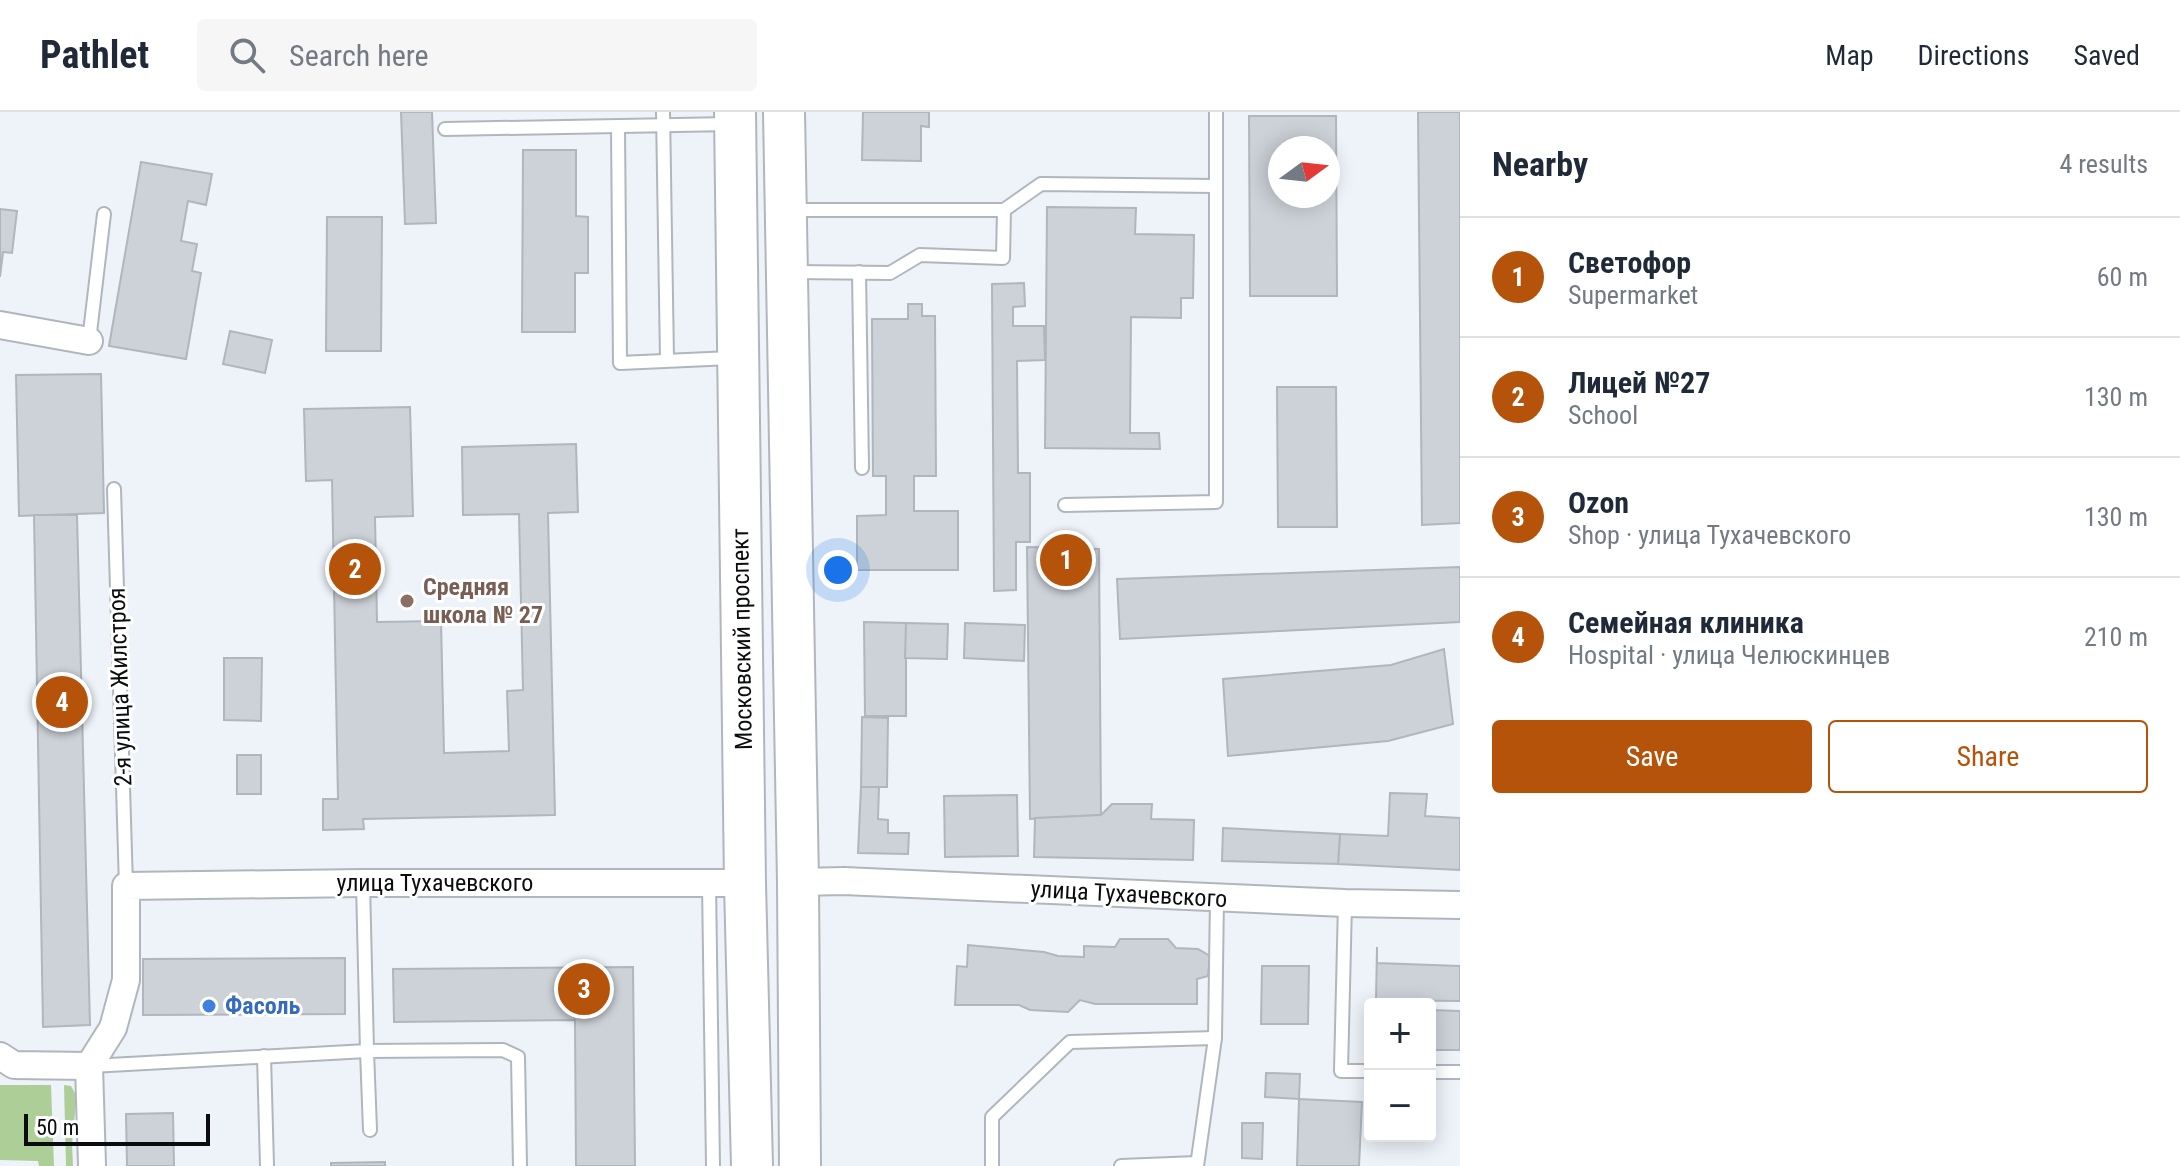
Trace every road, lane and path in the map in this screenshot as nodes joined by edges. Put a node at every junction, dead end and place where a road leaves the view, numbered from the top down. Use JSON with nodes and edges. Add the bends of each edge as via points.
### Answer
{"nodes":[{"id":1,"x":663,"y":112,"type":"edge"},
{"id":2,"x":784,"y":112,"type":"edge"},
{"id":3,"x":1216,"y":112,"type":"edge"},
{"id":4,"x":735,"y":118,"type":"edge"},
{"id":5,"x":663,"y":126,"type":"junction"},
{"id":6,"x":618,"y":127,"type":"junction"},
{"id":7,"x":445,"y":129,"type":"dead end"},
{"id":8,"x":1216,"y":186,"type":"junction"},
{"id":9,"x":786,"y":210,"type":"junction"},
{"id":10,"x":1004,"y":210,"type":"junction"},
{"id":11,"x":104,"y":214,"type":"dead end"},
{"id":12,"x":787,"y":272,"type":"junction"},
{"id":13,"x":859,"y":272,"type":"junction"},
{"id":14,"x":0,"y":325,"type":"edge"},
{"id":15,"x":89,"y":341,"type":"joint"},
{"id":16,"x":738,"y":358,"type":"junction"},
{"id":17,"x":667,"y":359,"type":"junction"},
{"id":18,"x":862,"y":468,"type":"dead end"},
{"id":19,"x":114,"y":489,"type":"dead end"},
{"id":20,"x":1065,"y":505,"type":"dead end"},
{"id":21,"x":798,"y":882,"type":"junction"},
{"id":22,"x":363,"y":883,"type":"junction"},
{"id":23,"x":727,"y":883,"type":"junction"},
{"id":24,"x":126,"y":886,"type":"junction"},
{"id":25,"x":1217,"y":897,"type":"junction"},
{"id":26,"x":1345,"y":903,"type":"junction"},
{"id":27,"x":1460,"y":905,"type":"edge"},
{"id":28,"x":1215,"y":1038,"type":"junction"},
{"id":29,"x":367,"y":1051,"type":"junction"},
{"id":30,"x":0,"y":1056,"type":"edge"},
{"id":31,"x":264,"y":1056,"type":"junction"},
{"id":32,"x":89,"y":1066,"type":"junction"},
{"id":33,"x":1364,"y":1071,"type":"edge"},
{"id":34,"x":1436,"y":1072,"type":"edge"},
{"id":35,"x":1460,"y":1072,"type":"edge"},
{"id":36,"x":370,"y":1130,"type":"dead end"},
{"id":37,"x":1197,"y":1164,"type":"edge"},
{"id":38,"x":92,"y":1166,"type":"edge"},
{"id":39,"x":267,"y":1166,"type":"edge"},
{"id":40,"x":520,"y":1166,"type":"edge"},
{"id":41,"x":713,"y":1166,"type":"edge"},
{"id":42,"x":752,"y":1166,"type":"edge"},
{"id":43,"x":800,"y":1166,"type":"edge"},
{"id":44,"x":992,"y":1166,"type":"edge"},
{"id":45,"x":1121,"y":1166,"type":"edge"}],
"edges":[{"from":1,"to":5,"type":"lane"},
{"from":2,"to":9,"type":"main road"},
{"from":3,"to":8,"type":"lane"},
{"from":4,"to":5,"type":"lane"},
{"from":4,"to":16,"type":"main road","name":"Московский проспект"},
{"from":5,"to":6,"type":"lane"},
{"from":5,"to":17,"type":"lane"},
{"from":6,"to":7,"type":"lane"},
{"from":6,"to":17,"type":"lane","via":[[620,363]]},
{"from":8,"to":10,"type":"lane","via":[[1041,184]]},
{"from":8,"to":20,"type":"lane","via":[[1216,502]]},
{"from":9,"to":10,"type":"lane"},
{"from":9,"to":12,"type":"main road"},
{"from":10,"to":13,"type":"lane","via":[[1003,258],[920,255],[890,273]]},
{"from":11,"to":15,"type":"lane"},
{"from":12,"to":13,"type":"lane"},
{"from":12,"to":21,"type":"main road"},
{"from":13,"to":18,"type":"lane"},
{"from":14,"to":15,"type":"street"},
{"from":16,"to":17,"type":"lane"},
{"from":16,"to":23,"type":"main road","name":"Московский проспект"},
{"from":19,"to":24,"type":"lane","name":"2-я улица Жилстроя"},
{"from":21,"to":23,"type":"main road"},
{"from":21,"to":25,"type":"street","name":"улица Тухачевского"},
{"from":21,"to":43,"type":"main road"},
{"from":22,"to":23,"type":"street","name":"улица Тухачевского"},
{"from":22,"to":24,"type":"street","name":"улица Тухачевского"},
{"from":22,"to":29,"type":"lane"},
{"from":23,"to":41,"type":"lane"},
{"from":23,"to":42,"type":"main road","name":"Московский проспект"},
{"from":24,"to":32,"type":"street","via":[[126,980],[113,1028]]},
{"from":25,"to":26,"type":"street","name":"улица Тухачевского"},
{"from":25,"to":28,"type":"lane"},
{"from":26,"to":27,"type":"street","name":"улица Тухачевского"},
{"from":26,"to":33,"type":"lane","via":[[1341,1071]]},
{"from":28,"to":37,"type":"lane"},
{"from":28,"to":44,"type":"lane","via":[[1070,1042],[992,1117]]},
{"from":29,"to":31,"type":"lane"},
{"from":29,"to":36,"type":"lane"},
{"from":29,"to":40,"type":"lane","via":[[503,1050],[518,1057]]},
{"from":30,"to":32,"type":"street","via":[[14,1065]]},
{"from":31,"to":32,"type":"lane"},
{"from":31,"to":39,"type":"lane"},
{"from":32,"to":38,"type":"street"},
{"from":34,"to":35,"type":"lane"},
{"from":37,"to":45,"type":"lane"}]}
